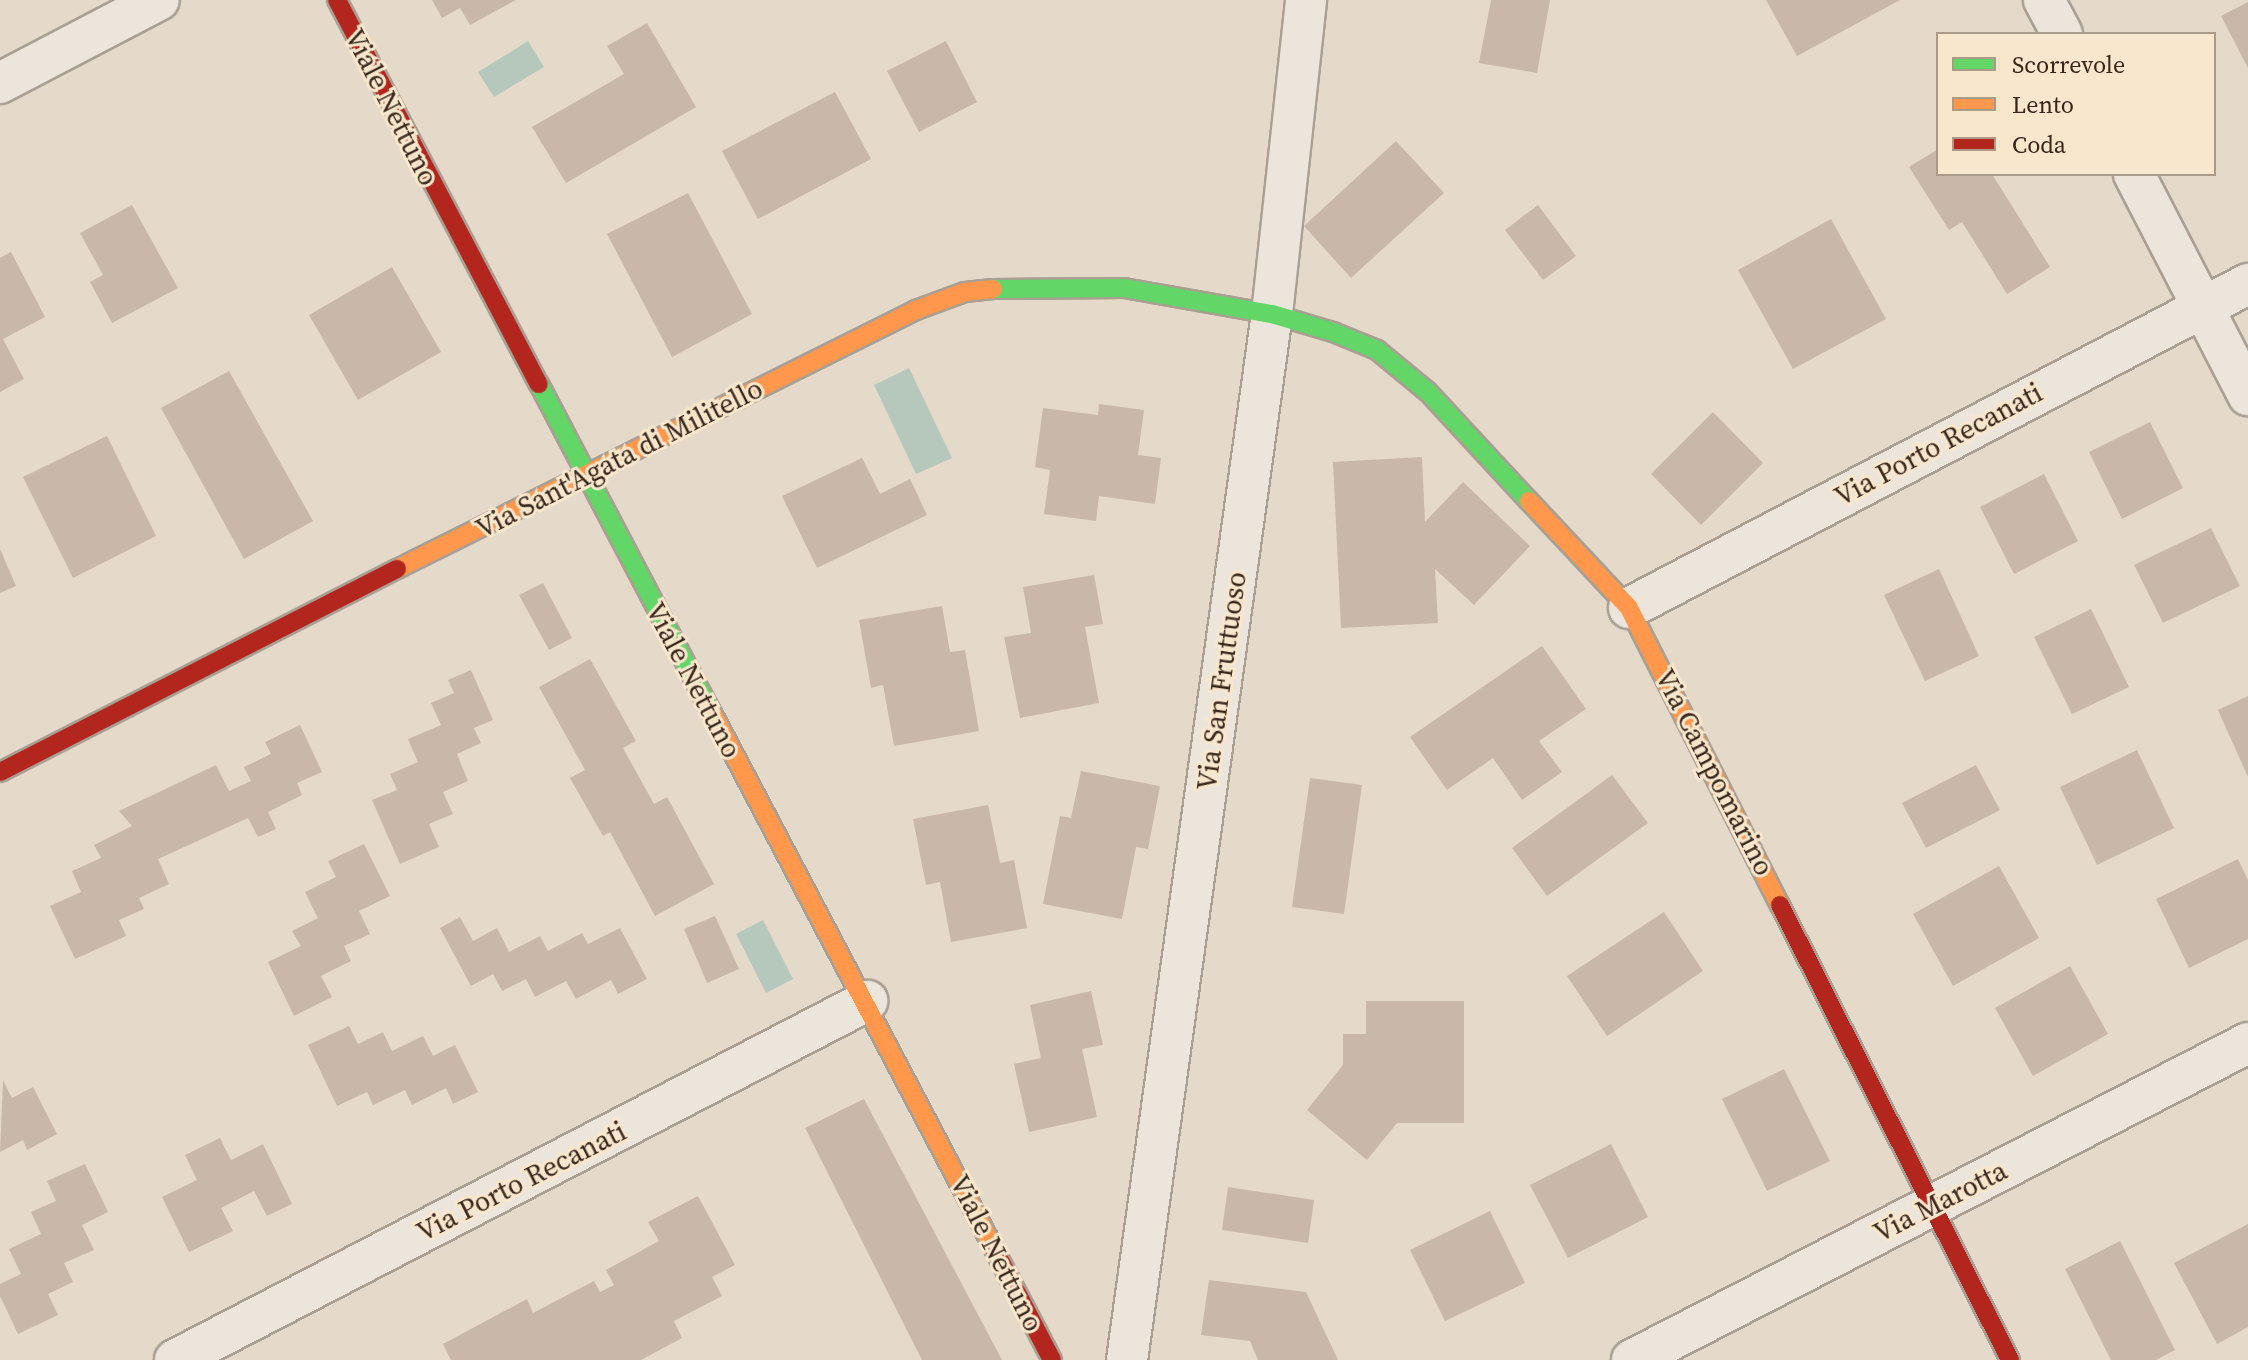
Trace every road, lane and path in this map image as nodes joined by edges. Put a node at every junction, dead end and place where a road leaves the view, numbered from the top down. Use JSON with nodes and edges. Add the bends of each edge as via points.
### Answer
{"nodes":[{"id":1,"x":159,"y":0,"type":"edge"},
{"id":2,"x":337,"y":0,"type":"edge"},
{"id":3,"x":1306,"y":0,"type":"edge"},
{"id":4,"x":2044,"y":0,"type":"edge"},
{"id":5,"x":2061,"y":32,"type":"edge"},
{"id":6,"x":0,"y":83,"type":"edge"},
{"id":7,"x":2135,"y":176,"type":"edge"},
{"id":8,"x":2248,"y":284,"type":"edge"},
{"id":9,"x":2201,"y":305,"type":"junction"},
{"id":10,"x":1272,"y":314,"type":"junction"},
{"id":11,"x":2248,"y":395,"type":"edge"},
{"id":12,"x":583,"y":474,"type":"junction"},
{"id":13,"x":1629,"y":608,"type":"junction"},
{"id":14,"x":0,"y":772,"type":"edge"},
{"id":15,"x":867,"y":1001,"type":"junction"},
{"id":16,"x":2248,"y":1043,"type":"edge"},
{"id":17,"x":1931,"y":1205,"type":"junction"},
{"id":18,"x":175,"y":1360,"type":"edge"},
{"id":19,"x":1052,"y":1360,"type":"edge"},
{"id":20,"x":1127,"y":1360,"type":"edge"},
{"id":21,"x":1632,"y":1360,"type":"edge"},
{"id":22,"x":2010,"y":1360,"type":"edge"}],
"edges":[{"from":1,"to":6,"type":"street"},
{"from":2,"to":12,"type":"street","name":"Viale Nettuno"},
{"from":3,"to":10,"type":"street","name":"Via San Fruttuoso"},
{"from":4,"to":5,"type":"street"},
{"from":7,"to":9,"type":"street"},
{"from":8,"to":9,"type":"street","name":"Via Porto Recanati"},
{"from":9,"to":11,"type":"street"},
{"from":9,"to":13,"type":"street","name":"Via Porto Recanati"},
{"from":10,"to":12,"type":"street","name":"Via Sant'Agata di Militello","via":[[1124,288],[982,288],[916,310]]},
{"from":10,"to":13,"type":"street","name":"Via Campomarino","via":[[1351,338],[1390,358]]},
{"from":10,"to":20,"type":"street","name":"Via San Fruttuoso"},
{"from":12,"to":14,"type":"street","name":"Via Sant'Agata di Militello"},
{"from":12,"to":15,"type":"street","name":"Viale Nettuno"},
{"from":13,"to":17,"type":"street","name":"Via Campomarino"},
{"from":15,"to":18,"type":"street","name":"Via Porto Recanati"},
{"from":15,"to":19,"type":"street","name":"Viale Nettuno"},
{"from":16,"to":17,"type":"street","name":"Via Marotta"},
{"from":17,"to":21,"type":"street","name":"Via Marotta"},
{"from":17,"to":22,"type":"street","name":"Via Campomarino"}]}
